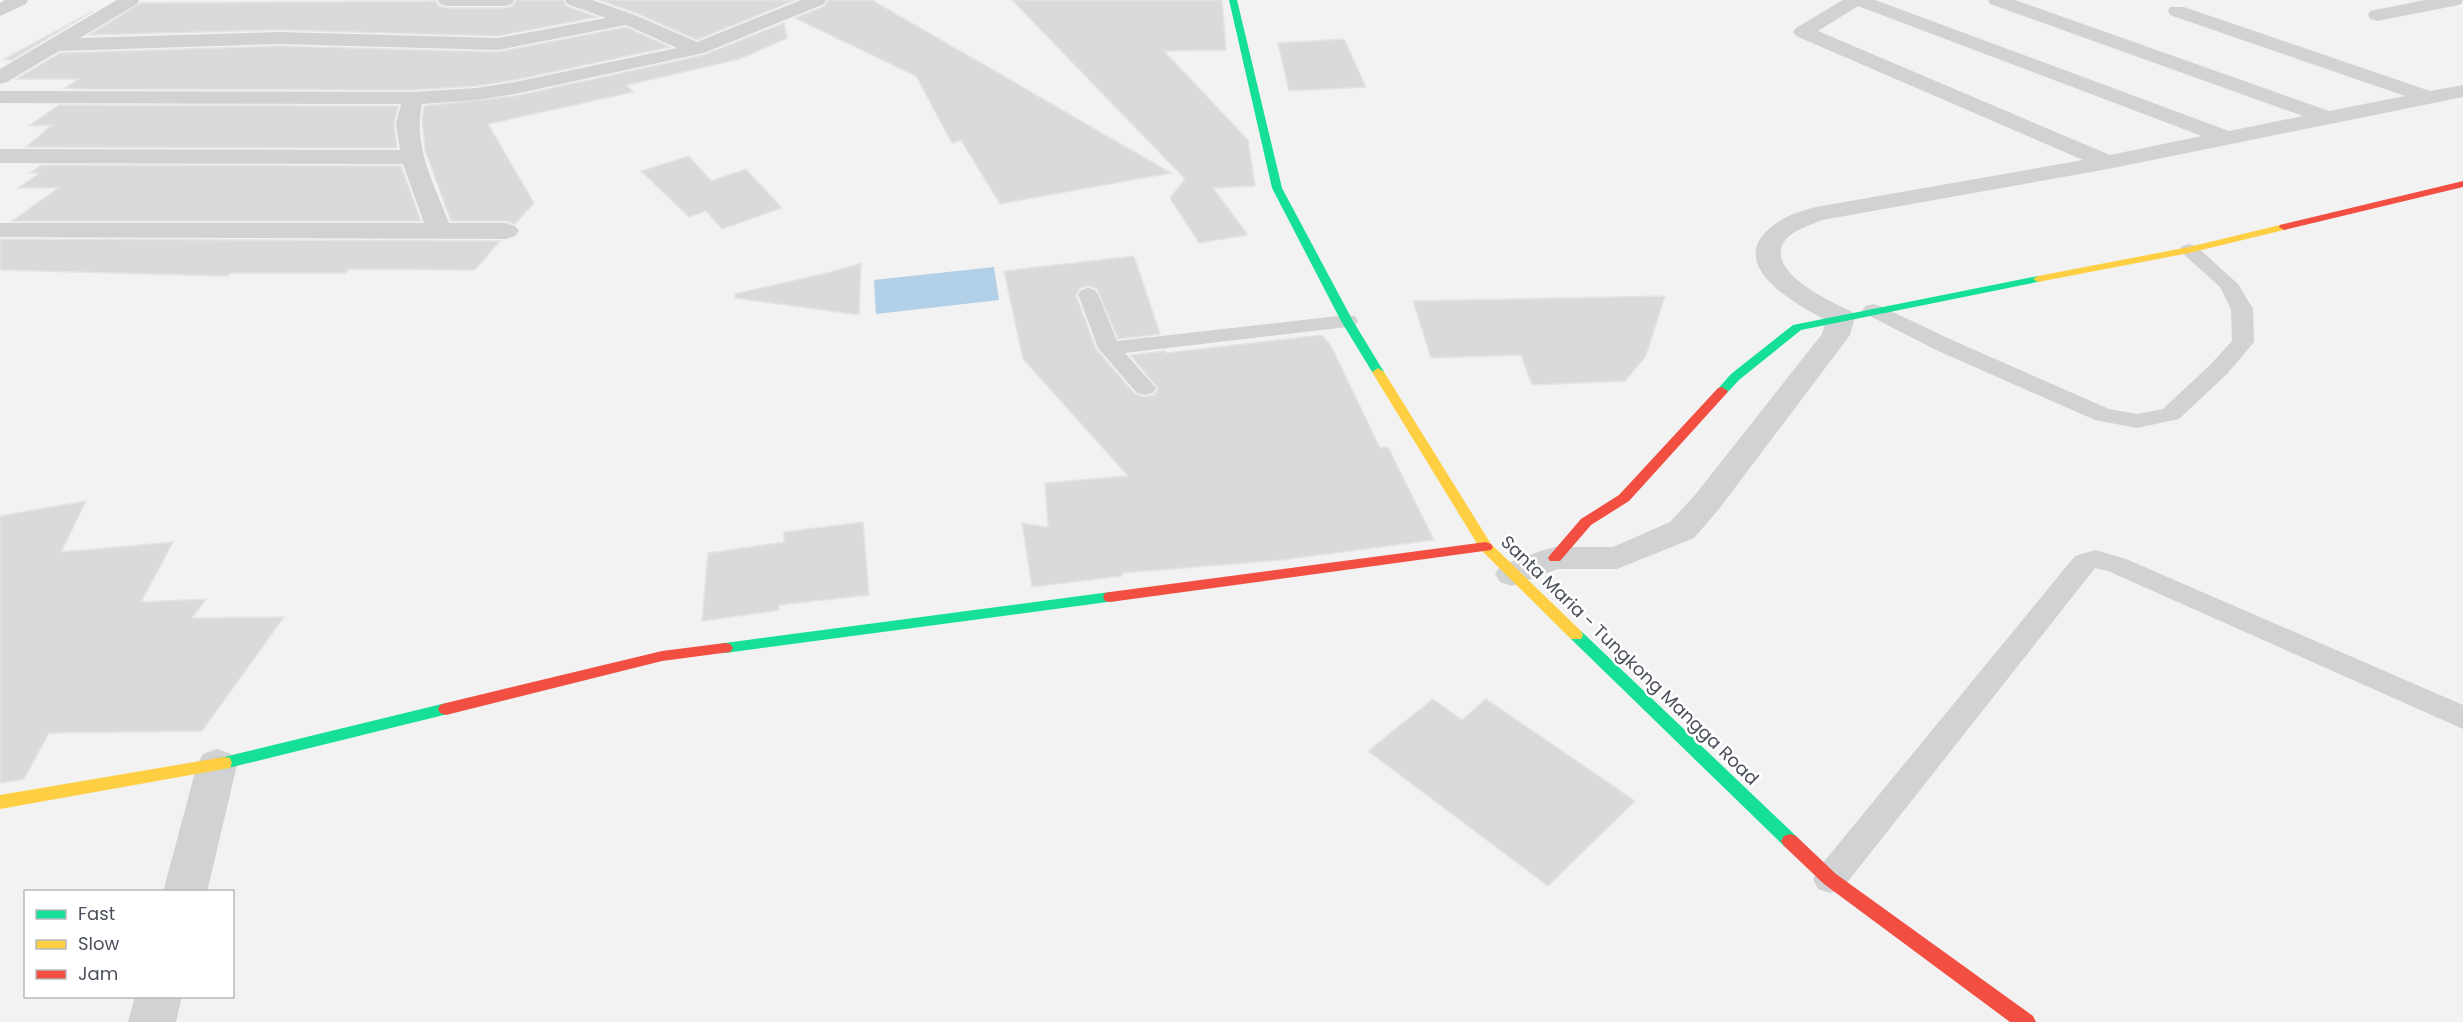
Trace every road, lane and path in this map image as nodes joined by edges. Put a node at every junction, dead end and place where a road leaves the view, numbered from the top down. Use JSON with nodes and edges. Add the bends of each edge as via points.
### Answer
{"nodes":[{"id":1,"x":19,"y":0,"type":"edge"},
{"id":2,"x":130,"y":0,"type":"edge"},
{"id":3,"x":447,"y":0,"type":"edge"},
{"id":4,"x":505,"y":0,"type":"edge"},
{"id":5,"x":574,"y":0,"type":"edge"},
{"id":6,"x":817,"y":0,"type":"edge"},
{"id":7,"x":1233,"y":0,"type":"edge"},
{"id":8,"x":1857,"y":0,"type":"edge"},
{"id":9,"x":1997,"y":0,"type":"edge"},
{"id":10,"x":2454,"y":0,"type":"edge"},
{"id":11,"x":0,"y":10,"type":"edge"},
{"id":12,"x":2177,"y":11,"type":"dead end"},
{"id":13,"x":2377,"y":15,"type":"dead end"},
{"id":14,"x":628,"y":19,"type":"junction"},
{"id":15,"x":54,"y":45,"type":"junction"},
{"id":16,"x":697,"y":49,"type":"junction"},
{"id":17,"x":0,"y":78,"type":"edge"},
{"id":18,"x":2463,"y":91,"type":"edge"},
{"id":19,"x":0,"y":97,"type":"edge"},
{"id":20,"x":413,"y":98,"type":"junction"},
{"id":21,"x":2428,"y":98,"type":"junction"},
{"id":22,"x":2328,"y":118,"type":"junction"},
{"id":23,"x":2228,"y":138,"type":"junction"},
{"id":24,"x":0,"y":156,"type":"edge"},
{"id":25,"x":412,"y":158,"type":"junction"},
{"id":26,"x":2108,"y":162,"type":"junction"},
{"id":27,"x":2463,"y":184,"type":"edge"},
{"id":28,"x":0,"y":230,"type":"edge"},
{"id":29,"x":439,"y":231,"type":"junction"},
{"id":30,"x":506,"y":231,"type":"dead end"},
{"id":31,"x":2189,"y":250,"type":"junction"},
{"id":32,"x":1088,"y":294,"type":"dead end"},
{"id":33,"x":1873,"y":310,"type":"junction"},
{"id":34,"x":1841,"y":317,"type":"junction"},
{"id":35,"x":1347,"y":321,"type":"junction"},
{"id":36,"x":1109,"y":348,"type":"junction"},
{"id":37,"x":1145,"y":388,"type":"dead end"},
{"id":38,"x":1486,"y":547,"type":"junction"},
{"id":39,"x":1555,"y":558,"type":"junction"},
{"id":40,"x":1512,"y":574,"type":"junction"},
{"id":41,"x":2463,"y":718,"type":"edge"},
{"id":42,"x":217,"y":765,"type":"junction"},
{"id":43,"x":0,"y":802,"type":"edge"},
{"id":44,"x":1830,"y":879,"type":"junction"},
{"id":45,"x":185,"y":890,"type":"edge"},
{"id":46,"x":159,"y":998,"type":"edge"},
{"id":47,"x":153,"y":1022,"type":"edge"},
{"id":48,"x":2026,"y":1022,"type":"edge"}],
"edges":[{"from":1,"to":11,"type":"street"},
{"from":2,"to":15,"type":"street"},
{"from":3,"to":4,"type":"street"},
{"from":5,"to":14,"type":"street"},
{"from":6,"to":16,"type":"street"},
{"from":7,"to":35,"type":"street","name":"Santa Maria - Tungkong Mangga Road","via":[[1277,188]]},
{"from":8,"to":23,"type":"street"},
{"from":8,"to":26,"type":"street","via":[[1803,32]]},
{"from":9,"to":22,"type":"street"},
{"from":10,"to":13,"type":"street"},
{"from":12,"to":21,"type":"street"},
{"from":14,"to":15,"type":"street","via":[[498,44],[279,38]]},
{"from":14,"to":16,"type":"street"},
{"from":15,"to":17,"type":"street"},
{"from":16,"to":20,"type":"street","via":[[515,88]]},
{"from":18,"to":21,"type":"street"},
{"from":19,"to":20,"type":"street"},
{"from":20,"to":25,"type":"street","via":[[407,124]]},
{"from":21,"to":22,"type":"street"},
{"from":22,"to":23,"type":"street"},
{"from":23,"to":26,"type":"street"},
{"from":24,"to":25,"type":"street"},
{"from":25,"to":29,"type":"street"},
{"from":26,"to":34,"type":"street","via":[[1816,214],[1791,222],[1772,237],[1768,246],[1772,268],[1796,293]]},
{"from":27,"to":31,"type":"street"},
{"from":28,"to":29,"type":"street"},
{"from":29,"to":30,"type":"street"},
{"from":31,"to":33,"type":"street"},
{"from":31,"to":33,"type":"lane","via":[[2228,284],[2242,309],[2243,342],[2171,414],[2137,421],[2103,416]]},
{"from":32,"to":36,"type":"lane"},
{"from":33,"to":34,"type":"street"},
{"from":34,"to":39,"type":"street","via":[[1797,327],[1735,377],[1624,498],[1587,522]]},
{"from":34,"to":39,"type":"street","via":[[1836,335],[1682,530],[1617,558]]},
{"from":35,"to":36,"type":"lane"},
{"from":35,"to":38,"type":"street","name":"Santa Maria - Tungkong Mangga Road"},
{"from":36,"to":37,"type":"lane"},
{"from":38,"to":40,"type":"street","name":"Santa Maria - Tungkong Mangga Road"},
{"from":38,"to":42,"type":"street","via":[[662,656]]},
{"from":39,"to":40,"type":"street"},
{"from":40,"to":44,"type":"street","name":"Santa Maria - Tungkong Mangga Road"},
{"from":41,"to":44,"type":"lane","via":[[2117,565],[2096,559],[2084,562]]},
{"from":42,"to":43,"type":"street"},
{"from":42,"to":45,"type":"street"},
{"from":44,"to":48,"type":"street","name":"Santa Maria - Tungkong Mangga Road"},
{"from":46,"to":47,"type":"street"}]}
